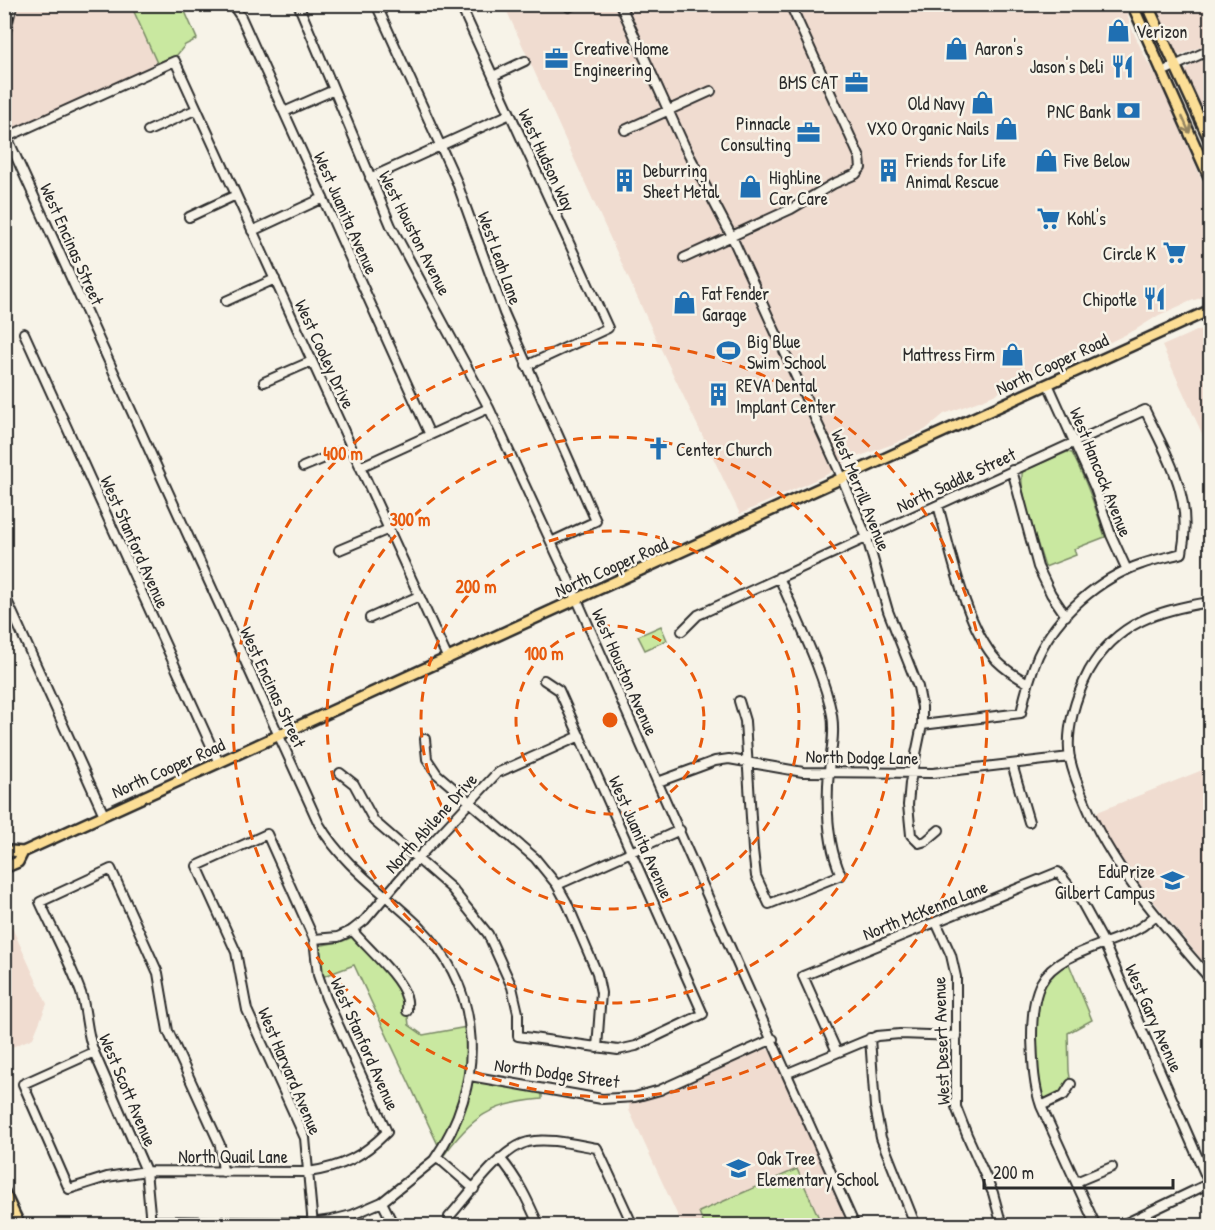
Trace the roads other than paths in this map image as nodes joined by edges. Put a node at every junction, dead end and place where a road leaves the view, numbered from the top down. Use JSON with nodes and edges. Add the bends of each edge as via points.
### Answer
{"nodes":[{"id":1,"x":232,"y":4,"type":"edge"},
{"id":2,"x":298,"y":4,"type":"edge"},
{"id":3,"x":376,"y":4,"type":"edge"},
{"id":4,"x":460,"y":4,"type":"edge"},
{"id":5,"x":620,"y":4,"type":"edge"},
{"id":6,"x":790,"y":4,"type":"edge"},
{"id":7,"x":1132,"y":4,"type":"edge"},
{"id":8,"x":1147,"y":4,"type":"edge"},
{"id":9,"x":1210,"y":50,"type":"edge"},
{"id":10,"x":525,"y":61,"type":"dead end"},
{"id":11,"x":1172,"y":67,"type":"junction"},
{"id":12,"x":493,"y":76,"type":"junction"},
{"id":13,"x":334,"y":90,"type":"junction"},
{"id":14,"x":711,"y":91,"type":"dead end"},
{"id":15,"x":197,"y":109,"type":"junction"},
{"id":16,"x":668,"y":110,"type":"junction"},
{"id":17,"x":284,"y":112,"type":"junction"},
{"id":18,"x":510,"y":114,"type":"junction"},
{"id":19,"x":625,"y":130,"type":"dead end"},
{"id":20,"x":148,"y":131,"type":"dead end"},
{"id":21,"x":7,"y":137,"type":"joint"},
{"id":22,"x":1210,"y":141,"type":"edge"},
{"id":23,"x":440,"y":146,"type":"junction"},
{"id":24,"x":370,"y":178,"type":"junction"},
{"id":25,"x":1210,"y":179,"type":"edge"},
{"id":26,"x":236,"y":195,"type":"junction"},
{"id":27,"x":323,"y":198,"type":"junction"},
{"id":28,"x":189,"y":217,"type":"dead end"},
{"id":29,"x":252,"y":231,"type":"junction"},
{"id":30,"x":731,"y":235,"type":"junction"},
{"id":31,"x":684,"y":258,"type":"dead end"},
{"id":32,"x":274,"y":279,"type":"junction"},
{"id":33,"x":226,"y":301,"type":"dead end"},
{"id":34,"x":1210,"y":310,"type":"edge"},
{"id":35,"x":24,"y":333,"type":"dead end"},
{"id":36,"x":312,"y":361,"type":"junction"},
{"id":37,"x":526,"y":366,"type":"junction"},
{"id":38,"x":264,"y":382,"type":"dead end"},
{"id":39,"x":1048,"y":384,"type":"junction"},
{"id":40,"x":489,"y":408,"type":"junction"},
{"id":41,"x":430,"y":435,"type":"junction"},
{"id":42,"x":1074,"y":442,"type":"junction"},
{"id":43,"x":351,"y":447,"type":"junction"},
{"id":44,"x":303,"y":467,"type":"dead end"},
{"id":45,"x":360,"y":467,"type":"junction"},
{"id":46,"x":1012,"y":470,"type":"junction"},
{"id":47,"x":842,"y":479,"type":"junction"},
{"id":48,"x":938,"y":506,"type":"junction"},
{"id":49,"x":388,"y":529,"type":"junction"},
{"id":50,"x":867,"y":538,"type":"junction"},
{"id":51,"x":550,"y":542,"type":"junction"},
{"id":52,"x":339,"y":550,"type":"dead end"},
{"id":53,"x":1127,"y":570,"type":"junction"},
{"id":54,"x":779,"y":577,"type":"junction"},
{"id":55,"x":4,"y":594,"type":"edge"},
{"id":56,"x":419,"y":596,"type":"junction"},
{"id":57,"x":577,"y":600,"type":"junction"},
{"id":58,"x":1210,"y":602,"type":"edge"},
{"id":59,"x":1066,"y":616,"type":"junction"},
{"id":60,"x":370,"y":618,"type":"dead end"},
{"id":61,"x":682,"y":631,"type":"dead end"},
{"id":62,"x":448,"y":659,"type":"junction"},
{"id":63,"x":544,"y":680,"type":"dead end"},
{"id":64,"x":1028,"y":683,"type":"junction"},
{"id":65,"x":738,"y":700,"type":"dead end"},
{"id":66,"x":922,"y":725,"type":"junction"},
{"id":67,"x":279,"y":736,"type":"junction"},
{"id":68,"x":580,"y":736,"type":"junction"},
{"id":69,"x":425,"y":739,"type":"dead end"},
{"id":70,"x":1070,"y":758,"type":"junction"},
{"id":71,"x":748,"y":761,"type":"junction"},
{"id":72,"x":219,"y":763,"type":"junction"},
{"id":73,"x":1012,"y":764,"type":"junction"},
{"id":74,"x":829,"y":772,"type":"junction"},
{"id":75,"x":340,"y":773,"type":"dead end"},
{"id":76,"x":912,"y":773,"type":"junction"},
{"id":77,"x":658,"y":782,"type":"junction"},
{"id":78,"x":469,"y":802,"type":"junction"},
{"id":79,"x":104,"y":815,"type":"junction"},
{"id":80,"x":1029,"y":822,"type":"dead end"},
{"id":81,"x":680,"y":830,"type":"junction"},
{"id":82,"x":939,"y":830,"type":"dead end"},
{"id":83,"x":267,"y":834,"type":"joint"},
{"id":84,"x":630,"y":851,"type":"junction"},
{"id":85,"x":23,"y":852,"type":"junction"},
{"id":86,"x":4,"y":854,"type":"edge"},
{"id":87,"x":417,"y":859,"type":"junction"},
{"id":88,"x":4,"y":868,"type":"edge"},
{"id":89,"x":1058,"y":872,"type":"joint"},
{"id":90,"x":556,"y":885,"type":"junction"},
{"id":91,"x":385,"y":896,"type":"junction"},
{"id":92,"x":1155,"y":916,"type":"junction"},
{"id":93,"x":936,"y":922,"type":"junction"},
{"id":94,"x":352,"y":930,"type":"junction"},
{"id":95,"x":314,"y":939,"type":"junction"},
{"id":96,"x":1104,"y":943,"type":"junction"},
{"id":97,"x":1210,"y":979,"type":"edge"},
{"id":98,"x":407,"y":1011,"type":"dead end"},
{"id":99,"x":957,"y":1036,"type":"junction"},
{"id":100,"x":870,"y":1038,"type":"junction"},
{"id":101,"x":773,"y":1040,"type":"junction"},
{"id":102,"x":597,"y":1048,"type":"junction"},
{"id":103,"x":94,"y":1052,"type":"junction"},
{"id":104,"x":837,"y":1052,"type":"junction"},
{"id":105,"x":788,"y":1073,"type":"junction"},
{"id":106,"x":470,"y":1076,"type":"junction"},
{"id":107,"x":1071,"y":1084,"type":"dead end"},
{"id":108,"x":1041,"y":1106,"type":"junction"},
{"id":109,"x":387,"y":1132,"type":"joint"},
{"id":110,"x":436,"y":1158,"type":"junction"},
{"id":111,"x":500,"y":1158,"type":"junction"},
{"id":112,"x":1112,"y":1167,"type":"dead end"},
{"id":113,"x":146,"y":1171,"type":"junction"},
{"id":114,"x":223,"y":1172,"type":"junction"},
{"id":115,"x":308,"y":1172,"type":"junction"},
{"id":116,"x":1076,"y":1182,"type":"junction"},
{"id":117,"x":1210,"y":1183,"type":"edge"},
{"id":118,"x":474,"y":1189,"type":"junction"},
{"id":119,"x":4,"y":1191,"type":"edge"},
{"id":120,"x":382,"y":1202,"type":"junction"},
{"id":121,"x":451,"y":1221,"type":"edge"},
{"id":122,"x":151,"y":1223,"type":"edge"},
{"id":123,"x":313,"y":1224,"type":"edge"},
{"id":124,"x":20,"y":1226,"type":"edge"},
{"id":125,"x":116,"y":1226,"type":"edge"},
{"id":126,"x":394,"y":1226,"type":"edge"},
{"id":127,"x":539,"y":1226,"type":"edge"},
{"id":128,"x":633,"y":1226,"type":"edge"},
{"id":129,"x":855,"y":1226,"type":"edge"},
{"id":130,"x":916,"y":1226,"type":"edge"},
{"id":131,"x":1002,"y":1226,"type":"edge"},
{"id":132,"x":1096,"y":1226,"type":"edge"},
{"id":133,"x":1120,"y":1226,"type":"edge"}],
"edges":[{"from":1,"to":17,"type":"street","name":"West Juanita Avenue"},
{"from":2,"to":13,"type":"street","name":"West Houston Avenue"},
{"from":3,"to":23,"type":"street","name":"West Leah Lane"},
{"from":4,"to":12,"type":"street","name":"West Hudson Way"},
{"from":5,"to":16,"type":"street","name":"West Merrill Avenue"},
{"from":6,"to":30,"type":"street","via":[[860,158],[861,168],[791,208]]},
{"from":7,"to":25,"type":"main road","one_way":true},
{"from":8,"to":11,"type":"main road"},
{"from":9,"to":11,"type":"street"},
{"from":10,"to":12,"type":"street"},
{"from":11,"to":22,"type":"main road"},
{"from":12,"to":18,"type":"street","name":"West Hudson Way"},
{"from":13,"to":17,"type":"street"},
{"from":13,"to":24,"type":"street","name":"West Houston Avenue"},
{"from":14,"to":16,"type":"street"},
{"from":15,"to":20,"type":"street"},
{"from":15,"to":21,"type":"street","name":"West Cooley Drive","via":[[175,61]]},
{"from":15,"to":26,"type":"street","name":"West Cooley Drive"},
{"from":16,"to":19,"type":"street"},
{"from":16,"to":30,"type":"street","name":"West Merrill Avenue"},
{"from":17,"to":27,"type":"street","name":"West Juanita Avenue"},
{"from":18,"to":23,"type":"street"},
{"from":18,"to":37,"type":"street","name":"West Hudson Way","via":[[608,328]]},
{"from":21,"to":67,"type":"street","name":"West Encinas Street"},
{"from":23,"to":24,"type":"street"},
{"from":23,"to":37,"type":"street","name":"West Leah Lane"},
{"from":24,"to":40,"type":"street","name":"West Houston Avenue","via":[[398,240]]},
{"from":26,"to":28,"type":"street"},
{"from":26,"to":29,"type":"street","name":"West Cooley Drive"},
{"from":27,"to":29,"type":"street"},
{"from":27,"to":41,"type":"street","name":"West Juanita Avenue"},
{"from":29,"to":32,"type":"street","name":"West Cooley Drive"},
{"from":30,"to":31,"type":"street"},
{"from":30,"to":47,"type":"street","name":"West Merrill Avenue"},
{"from":32,"to":33,"type":"street"},
{"from":32,"to":36,"type":"street","name":"West Cooley Drive"},
{"from":34,"to":39,"type":"main road","name":"North Cooper Road"},
{"from":35,"to":72,"type":"street","name":"West Stanford Avenue"},
{"from":36,"to":38,"type":"street"},
{"from":36,"to":43,"type":"street","name":"West Cooley Drive"},
{"from":37,"to":51,"type":"street","name":"West Leah Lane","via":[[596,521]]},
{"from":39,"to":42,"type":"street","name":"West Hancock Avenue"},
{"from":39,"to":47,"type":"main road","name":"North Cooper Road"},
{"from":40,"to":41,"type":"street"},
{"from":40,"to":51,"type":"street","name":"West Houston Avenue"},
{"from":41,"to":45,"type":"street"},
{"from":42,"to":46,"type":"street","name":"North Saddle Street"},
{"from":42,"to":53,"type":"street","name":"West Hancock Avenue"},
{"from":42,"to":53,"type":"street","name":"North Saddle Street","via":[[1145,410],[1178,479],[1186,521],[1182,553]]},
{"from":43,"to":44,"type":"street"},
{"from":43,"to":45,"type":"street","name":"West Cooley Drive"},
{"from":45,"to":49,"type":"street","name":"West Cooley Drive"},
{"from":46,"to":48,"type":"street","name":"North Saddle Street"},
{"from":46,"to":59,"type":"street","via":[[1038,567]]},
{"from":47,"to":50,"type":"street","name":"West Merrill Avenue"},
{"from":47,"to":57,"type":"main road","name":"North Cooper Road"},
{"from":48,"to":50,"type":"street","name":"North Saddle Street"},
{"from":48,"to":64,"type":"street","via":[[962,594],[983,642],[998,662]]},
{"from":49,"to":52,"type":"street"},
{"from":49,"to":56,"type":"street","name":"West Cooley Drive"},
{"from":50,"to":54,"type":"street","name":"North Saddle Street"},
{"from":50,"to":66,"type":"street","name":"West Merrill Avenue","via":[[888,611],[918,687]]},
{"from":51,"to":57,"type":"street","name":"West Houston Avenue"},
{"from":53,"to":59,"type":"street","via":[[1096,589]]},
{"from":54,"to":61,"type":"street","name":"North Saddle Street","via":[[698,615]]},
{"from":54,"to":74,"type":"street","via":[[824,686],[832,716]]},
{"from":55,"to":79,"type":"street"},
{"from":56,"to":60,"type":"street"},
{"from":56,"to":62,"type":"street","name":"West Cooley Drive"},
{"from":57,"to":62,"type":"main road","name":"North Cooper Road"},
{"from":57,"to":77,"type":"street","name":"West Houston Avenue"},
{"from":58,"to":70,"type":"street","via":[[1144,619],[1116,638],[1098,657],[1078,692],[1070,733]]},
{"from":59,"to":64,"type":"street","via":[[1039,654]]},
{"from":62,"to":67,"type":"main road","name":"North Cooper Road"},
{"from":63,"to":68,"type":"street","name":"West Juanita Avenue","via":[[559,690]]},
{"from":64,"to":66,"type":"street","via":[[1021,713]]},
{"from":65,"to":71,"type":"street","via":[[745,721]]},
{"from":66,"to":76,"type":"street","name":"West Merrill Avenue"},
{"from":67,"to":72,"type":"main road","name":"North Cooper Road"},
{"from":67,"to":91,"type":"street","name":"West Encinas Street","via":[[326,837]]},
{"from":68,"to":78,"type":"street","name":"North Abilene Drive","via":[[497,773]]},
{"from":68,"to":84,"type":"street","name":"West Juanita Avenue"},
{"from":69,"to":78,"type":"street","via":[[427,759],[437,774]]},
{"from":70,"to":73,"type":"street","name":"North Dodge Lane"},
{"from":70,"to":92,"type":"street","via":[[1090,813],[1113,858]]},
{"from":71,"to":74,"type":"street","name":"North Dodge Lane","via":[[803,772]]},
{"from":71,"to":74,"type":"street","via":[[756,876],[769,904],[841,875],[833,857],[830,832]]},
{"from":71,"to":77,"type":"street","name":"North Dodge Lane","via":[[715,761]]},
{"from":72,"to":79,"type":"main road","name":"North Cooper Road"},
{"from":73,"to":76,"type":"street","name":"North Dodge Lane"},
{"from":73,"to":80,"type":"street"},
{"from":74,"to":76,"type":"street","name":"North Dodge Lane"},
{"from":75,"to":87,"type":"street","via":[[354,783],[374,821]]},
{"from":76,"to":82,"type":"street","name":"West Merrill Avenue","via":[[908,805],[911,835],[919,843],[926,842]]},
{"from":77,"to":81,"type":"street","name":"West Houston Avenue"},
{"from":78,"to":87,"type":"street","name":"North Abilene Drive"},
{"from":78,"to":90,"type":"street","via":[[535,858]]},
{"from":79,"to":85,"type":"main road","name":"North Cooper Road"},
{"from":81,"to":84,"type":"street"},
{"from":81,"to":101,"type":"street","name":"West Houston Avenue"},
{"from":83,"to":95,"type":"street","name":"West Stanford Avenue"},
{"from":83,"to":115,"type":"street","name":"West Harvard Avenue","via":[[197,866],[236,952],[247,1010],[305,1138]]},
{"from":84,"to":90,"type":"street"},
{"from":84,"to":102,"type":"street","name":"West Juanita Avenue","via":[[702,1014],[636,1046],[618,1050]]},
{"from":85,"to":86,"type":"main road","name":"North Cooper Road","via":[[11,850]]},
{"from":85,"to":88,"type":"main road","name":"North Cooper Road","via":[[18,862]]},
{"from":87,"to":91,"type":"street","name":"North Abilene Drive"},
{"from":87,"to":102,"type":"street","via":[[451,888],[488,934],[512,987],[518,1036]]},
{"from":89,"to":93,"type":"street","name":"North McKenna Lane"},
{"from":89,"to":96,"type":"street","name":"West Gary Avenue","via":[[1081,901]]},
{"from":90,"to":102,"type":"street","via":[[597,973],[601,1003]]},
{"from":91,"to":94,"type":"street","name":"North Abilene Drive"},
{"from":91,"to":106,"type":"street","name":"West Encinas Street","via":[[419,926],[453,970],[470,1025]]},
{"from":92,"to":96,"type":"street","via":[[1140,928]]},
{"from":92,"to":97,"type":"street"},
{"from":93,"to":99,"type":"street","name":"West Desert Avenue","via":[[956,977]]},
{"from":93,"to":104,"type":"street","name":"North McKenna Lane","via":[[803,976]]},
{"from":94,"to":95,"type":"street","name":"North Abilene Drive","via":[[338,937]]},
{"from":94,"to":98,"type":"street","via":[[394,976],[406,997]]},
{"from":95,"to":109,"type":"street","name":"West Stanford Avenue","via":[[318,975],[326,998]]},
{"from":96,"to":108,"type":"street","via":[[1064,961],[1041,983],[1032,1026],[1034,1087]]},
{"from":96,"to":117,"type":"street","name":"West Gary Avenue"},
{"from":99,"to":100,"type":"street","via":[[900,1034]]},
{"from":99,"to":131,"type":"street","name":"West Desert Avenue","via":[[956,1107],[993,1193]]},
{"from":100,"to":104,"type":"street"},
{"from":100,"to":130,"type":"street","via":[[881,1138]]},
{"from":101,"to":105,"type":"street","name":"West Houston Avenue"},
{"from":101,"to":106,"type":"street","name":"North Dodge Street","via":[[635,1097],[603,1098]]},
{"from":103,"to":113,"type":"street","name":"West Scott Avenue"},
{"from":103,"to":113,"type":"street","name":"North Quail Lane","via":[[22,1084],[69,1189],[107,1177]]},
{"from":103,"to":114,"type":"street","name":"West Scott Avenue","via":[[80,990],[40,902],[111,869],[158,973],[168,1031],[220,1145]]},
{"from":104,"to":105,"type":"street"},
{"from":105,"to":129,"type":"street","name":"West Houston Avenue"},
{"from":106,"to":110,"type":"street","name":"West Encinas Street","via":[[459,1112]]},
{"from":107,"to":108,"type":"street","via":[[1064,1095]]},
{"from":108,"to":116,"type":"street"},
{"from":109,"to":115,"type":"street","name":"North Quail Lane","via":[[370,1149],[349,1161]]},
{"from":110,"to":118,"type":"street"},
{"from":110,"to":120,"type":"street","name":"West Encinas Street"},
{"from":111,"to":118,"type":"street"},
{"from":111,"to":127,"type":"street","via":[[513,1173]]},
{"from":111,"to":128,"type":"street","via":[[529,1141],[597,1148]]},
{"from":112,"to":116,"type":"street"},
{"from":113,"to":114,"type":"street","name":"North Quail Lane"},
{"from":113,"to":122,"type":"street","name":"West Scott Avenue"},
{"from":114,"to":115,"type":"street","name":"North Quail Lane"},
{"from":115,"to":123,"type":"street","name":"West Harvard Avenue"},
{"from":116,"to":132,"type":"street"},
{"from":117,"to":133,"type":"street"},
{"from":118,"to":121,"type":"street"},
{"from":119,"to":124,"type":"main road"},
{"from":120,"to":123,"type":"street","via":[[352,1215]]},
{"from":120,"to":126,"type":"street"},
{"from":122,"to":123,"type":"street"},
{"from":122,"to":125,"type":"street"}]}
